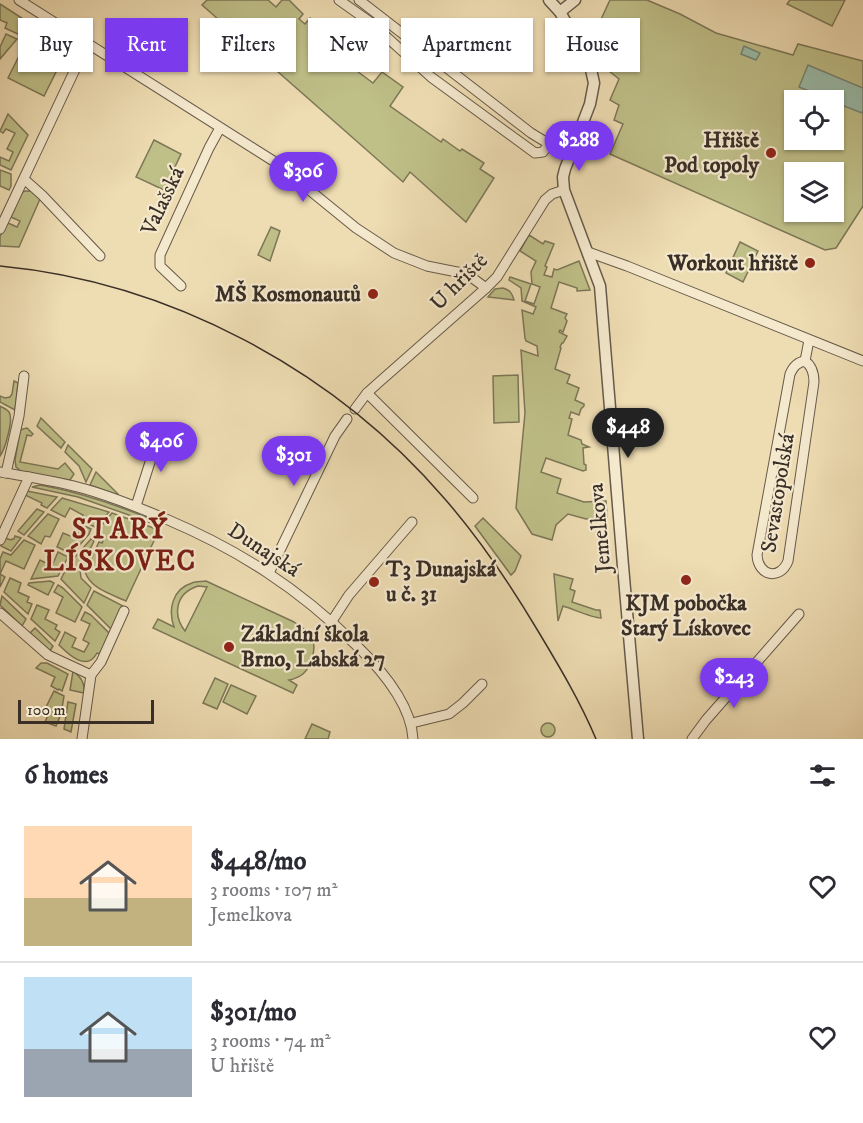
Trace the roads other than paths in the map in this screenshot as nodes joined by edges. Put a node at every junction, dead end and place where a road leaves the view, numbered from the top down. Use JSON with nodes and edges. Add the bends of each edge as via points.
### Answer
{"nodes":[{"id":1,"x":19,"y":0,"type":"edge"},
{"id":2,"x":339,"y":0,"type":"edge"},
{"id":3,"x":359,"y":0,"type":"edge"},
{"id":4,"x":549,"y":0,"type":"edge"},
{"id":5,"x":575,"y":0,"type":"edge"},
{"id":6,"x":560,"y":12,"type":"junction"},
{"id":7,"x":47,"y":18,"type":"edge"},
{"id":8,"x":93,"y":48,"type":"edge"},
{"id":9,"x":74,"y":72,"type":"edge"},
{"id":10,"x":220,"y":128,"type":"junction"},
{"id":11,"x":549,"y":144,"type":"junction"},
{"id":12,"x":573,"y":146,"type":"junction"},
{"id":13,"x":24,"y":179,"type":"junction"},
{"id":14,"x":564,"y":190,"type":"junction"},
{"id":15,"x":0,"y":229,"type":"edge"},
{"id":16,"x":588,"y":252,"type":"junction"},
{"id":17,"x":100,"y":256,"type":"dead end"},
{"id":18,"x":181,"y":286,"type":"dead end"},
{"id":19,"x":486,"y":288,"type":"junction"},
{"id":20,"x":809,"y":340,"type":"junction"},
{"id":21,"x":863,"y":361,"type":"edge"},
{"id":22,"x":805,"y":362,"type":"junction"},
{"id":23,"x":24,"y":376,"type":"dead end"},
{"id":24,"x":367,"y":393,"type":"junction"},
{"id":25,"x":355,"y":409,"type":"dead end"},
{"id":26,"x":347,"y":419,"type":"dead end"},
{"id":27,"x":160,"y":431,"type":"dead end"},
{"id":28,"x":3,"y":472,"type":"edge"},
{"id":29,"x":29,"y":477,"type":"junction"},
{"id":30,"x":473,"y":498,"type":"dead end"},
{"id":31,"x":136,"y":506,"type":"junction"},
{"id":32,"x":412,"y":522,"type":"dead end"},
{"id":33,"x":0,"y":540,"type":"edge"},
{"id":34,"x":269,"y":573,"type":"junction"},
{"id":35,"x":124,"y":611,"type":"dead end"},
{"id":36,"x":0,"y":613,"type":"edge"},
{"id":37,"x":799,"y":614,"type":"dead end"},
{"id":38,"x":332,"y":621,"type":"junction"},
{"id":39,"x":92,"y":675,"type":"junction"},
{"id":40,"x":482,"y":684,"type":"dead end"},
{"id":41,"x":412,"y":723,"type":"junction"},
{"id":42,"x":82,"y":739,"type":"edge"},
{"id":43,"x":413,"y":739,"type":"edge"},
{"id":44,"x":638,"y":739,"type":"edge"},
{"id":45,"x":692,"y":739,"type":"edge"}],
"edges":[{"from":1,"to":7,"type":"street"},
{"from":2,"to":11,"type":"street","via":[[370,22],[431,77],[536,153],[543,152]]},
{"from":3,"to":11,"type":"street"},
{"from":4,"to":6,"type":"street","name":"Jemelkova"},
{"from":5,"to":6,"type":"street"},
{"from":6,"to":12,"type":"street","name":"Jemelkova","via":[[590,65],[594,83]]},
{"from":8,"to":10,"type":"street"},
{"from":9,"to":13,"type":"street"},
{"from":10,"to":18,"type":"street","name":"Valašská","via":[[160,255],[160,266]]},
{"from":10,"to":19,"type":"street","via":[[275,162],[356,228],[394,253],[427,266],[467,274]]},
{"from":11,"to":12,"type":"street"},
{"from":12,"to":14,"type":"street","name":"Jemelkova","via":[[563,177]]},
{"from":13,"to":15,"type":"street"},
{"from":13,"to":17,"type":"street"},
{"from":14,"to":16,"type":"street","name":"Jemelkova"},
{"from":14,"to":19,"type":"street","name":"U hřiště","via":[[545,200]]},
{"from":16,"to":20,"type":"street"},
{"from":16,"to":44,"type":"street","name":"Jemelkova","via":[[600,286]]},
{"from":19,"to":24,"type":"street","name":"U hřiště"},
{"from":20,"to":21,"type":"street"},
{"from":20,"to":22,"type":"street","name":"Sevastopolská"},
{"from":22,"to":22,"type":"street","name":"Sevastopolská","via":[[795,365],[790,374],[757,555],[760,567],[769,573],[780,572],[788,561],[814,382],[813,370]]},
{"from":23,"to":28,"type":"street","name":"Dunajská","via":[[19,416]]},
{"from":24,"to":25,"type":"street","name":"U hřiště"},
{"from":24,"to":30,"type":"street"},
{"from":26,"to":34,"type":"street","via":[[334,436]]},
{"from":27,"to":31,"type":"street"},
{"from":28,"to":29,"type":"street","name":"Dunajská"},
{"from":29,"to":31,"type":"street","name":"Dunajská","via":[[85,489]]},
{"from":29,"to":33,"type":"street"},
{"from":31,"to":34,"type":"street","name":"Dunajská","via":[[197,532]]},
{"from":32,"to":38,"type":"street","via":[[351,592]]},
{"from":34,"to":38,"type":"street","name":"Dunajská"},
{"from":35,"to":39,"type":"street"},
{"from":36,"to":39,"type":"street","via":[[48,655]]},
{"from":37,"to":45,"type":"street"},
{"from":38,"to":41,"type":"street","name":"Dunajská","via":[[374,662]]},
{"from":39,"to":42,"type":"street"},
{"from":40,"to":41,"type":"street","via":[[448,714]]},
{"from":41,"to":43,"type":"street","name":"Dunajská"}]}
